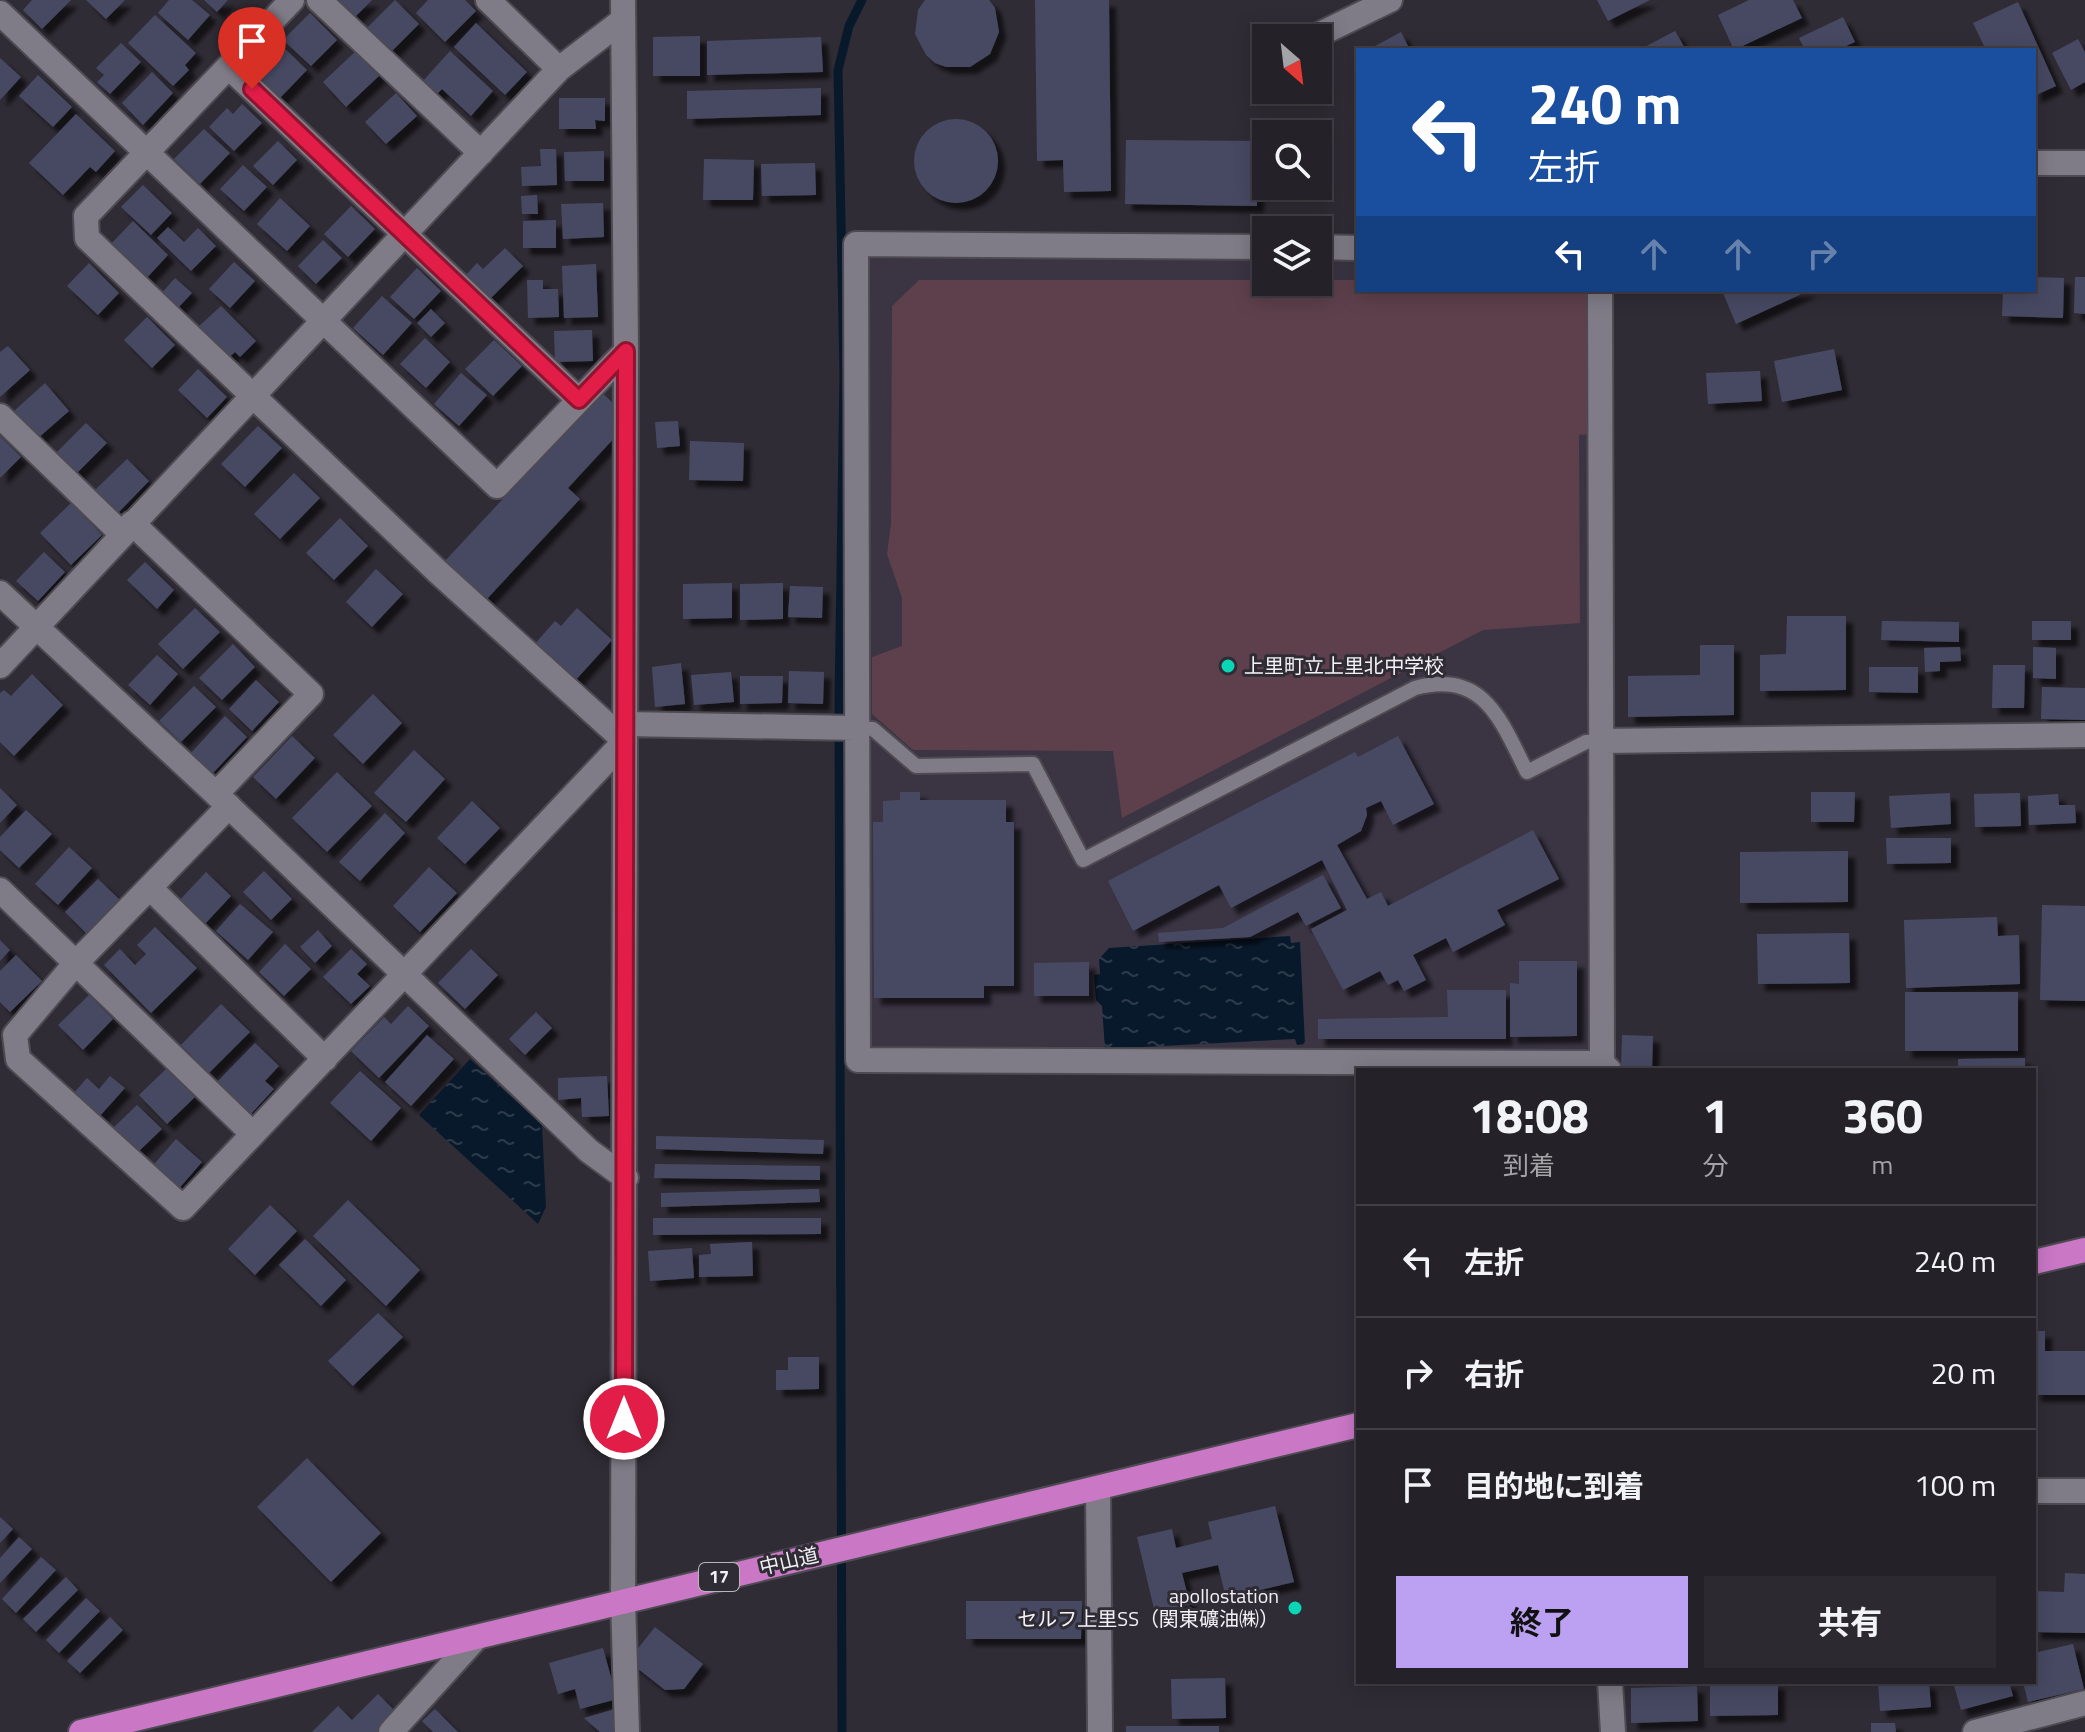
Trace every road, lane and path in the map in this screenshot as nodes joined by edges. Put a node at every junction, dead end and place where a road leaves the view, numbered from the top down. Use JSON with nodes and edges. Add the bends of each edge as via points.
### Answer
{"nodes":[{"id":1,"x":292,"y":0,"type":"edge"},
{"id":2,"x":319,"y":0,"type":"edge"},
{"id":3,"x":488,"y":0,"type":"edge"},
{"id":4,"x":1390,"y":0,"type":"edge"},
{"id":5,"x":623,"y":10,"type":"edge"},
{"id":6,"x":0,"y":13,"type":"edge"},
{"id":7,"x":1332,"y":28,"type":"edge"},
{"id":8,"x":230,"y":68,"type":"junction"},
{"id":9,"x":559,"y":69,"type":"junction"},
{"id":10,"x":147,"y":153,"type":"junction"},
{"id":11,"x":481,"y":153,"type":"junction"},
{"id":12,"x":2036,"y":163,"type":"edge"},
{"id":13,"x":2085,"y":163,"type":"edge"},
{"id":14,"x":403,"y":235,"type":"junction"},
{"id":15,"x":1252,"y":247,"type":"edge"},
{"id":16,"x":1332,"y":247,"type":"edge"},
{"id":17,"x":1356,"y":248,"type":"edge"},
{"id":18,"x":1600,"y":292,"type":"edge"},
{"id":19,"x":322,"y":322,"type":"junction"},
{"id":20,"x":626,"y":351,"type":"junction"},
{"id":21,"x":252,"y":397,"type":"junction"},
{"id":22,"x":579,"y":400,"type":"junction"},
{"id":23,"x":0,"y":416,"type":"edge"},
{"id":24,"x":127,"y":529,"type":"junction"},
{"id":25,"x":0,"y":593,"type":"edge"},
{"id":26,"x":36,"y":627,"type":"junction"},
{"id":27,"x":0,"y":666,"type":"edge"},
{"id":28,"x":846,"y":728,"type":"junction"},
{"id":29,"x":625,"y":732,"type":"junction"},
{"id":30,"x":2085,"y":735,"type":"edge"},
{"id":31,"x":1602,"y":741,"type":"junction"},
{"id":32,"x":222,"y":800,"type":"junction"},
{"id":33,"x":151,"y":889,"type":"junction"},
{"id":34,"x":0,"y":890,"type":"edge"},
{"id":35,"x":75,"y":964,"type":"junction"},
{"id":36,"x":405,"y":974,"type":"junction"},
{"id":37,"x":325,"y":1059,"type":"junction"},
{"id":38,"x":1606,"y":1067,"type":"edge"},
{"id":39,"x":253,"y":1134,"type":"junction"},
{"id":40,"x":626,"y":1178,"type":"junction"},
{"id":41,"x":2085,"y":1250,"type":"edge"},
{"id":42,"x":2036,"y":1262,"type":"edge"},
{"id":43,"x":1356,"y":1425,"type":"edge"},
{"id":44,"x":1098,"y":1488,"type":"junction"},
{"id":45,"x":2036,"y":1491,"type":"edge"},
{"id":46,"x":2085,"y":1491,"type":"edge"},
{"id":47,"x":623,"y":1600,"type":"junction"},
{"id":48,"x":476,"y":1638,"type":"junction"},
{"id":49,"x":1610,"y":1684,"type":"edge"},
{"id":50,"x":2085,"y":1703,"type":"edge"},
{"id":51,"x":81,"y":1732,"type":"edge"},
{"id":52,"x":391,"y":1732,"type":"edge"},
{"id":53,"x":627,"y":1732,"type":"edge"},
{"id":54,"x":1100,"y":1732,"type":"edge"},
{"id":55,"x":1613,"y":1732,"type":"edge"},
{"id":56,"x":1975,"y":1732,"type":"edge"}],
"edges":[{"from":1,"to":8,"type":"street"},
{"from":2,"to":11,"type":"street"},
{"from":3,"to":9,"type":"street"},
{"from":4,"to":7,"type":"street"},
{"from":5,"to":9,"type":"street"},
{"from":5,"to":20,"type":"street"},
{"from":6,"to":10,"type":"street"},
{"from":8,"to":10,"type":"street"},
{"from":8,"to":14,"type":"street"},
{"from":9,"to":11,"type":"street"},
{"from":10,"to":19,"type":"street"},
{"from":10,"to":21,"type":"street","via":[[86,216],[87,238]]},
{"from":11,"to":14,"type":"street"},
{"from":12,"to":13,"type":"street"},
{"from":14,"to":19,"type":"street"},
{"from":14,"to":22,"type":"street"},
{"from":15,"to":28,"type":"street","via":[[856,244]]},
{"from":16,"to":17,"type":"street"},
{"from":18,"to":31,"type":"street"},
{"from":19,"to":21,"type":"street"},
{"from":19,"to":22,"type":"street","via":[[497,486]]},
{"from":20,"to":22,"type":"street"},
{"from":20,"to":29,"type":"street"},
{"from":21,"to":24,"type":"street"},
{"from":21,"to":29,"type":"street","via":[[438,572]]},
{"from":23,"to":24,"type":"street"},
{"from":24,"to":26,"type":"street"},
{"from":24,"to":32,"type":"street","via":[[311,694]]},
{"from":25,"to":26,"type":"street"},
{"from":26,"to":27,"type":"street"},
{"from":26,"to":32,"type":"street"},
{"from":28,"to":29,"type":"street"},
{"from":28,"to":31,"type":"lane","via":[[873,729],[916,766],[1033,764],[1083,860],[1435,682],[1452,683],[1485,699],[1527,772],[1586,742]]},
{"from":28,"to":38,"type":"street","via":[[858,1060]]},
{"from":29,"to":36,"type":"street"},
{"from":29,"to":40,"type":"street"},
{"from":30,"to":31,"type":"street"},
{"from":31,"to":38,"type":"street"},
{"from":32,"to":33,"type":"street"},
{"from":32,"to":36,"type":"street"},
{"from":33,"to":35,"type":"street"},
{"from":33,"to":37,"type":"street"},
{"from":34,"to":35,"type":"street"},
{"from":35,"to":39,"type":"street"},
{"from":35,"to":39,"type":"street","via":[[15,1035],[18,1059],[183,1208]]},
{"from":36,"to":37,"type":"street"},
{"from":36,"to":40,"type":"street","via":[[589,1151]]},
{"from":37,"to":39,"type":"street"},
{"from":40,"to":47,"type":"street"},
{"from":41,"to":42,"type":"highway"},
{"from":43,"to":44,"type":"highway","name":"中山道","number":"17"},
{"from":44,"to":47,"type":"highway","name":"中山道","number":"17"},
{"from":44,"to":54,"type":"street"},
{"from":45,"to":46,"type":"street"},
{"from":47,"to":48,"type":"highway","name":"中山道","number":"17"},
{"from":47,"to":53,"type":"street"},
{"from":48,"to":51,"type":"highway","name":"中山道","number":"17"},
{"from":48,"to":52,"type":"street"},
{"from":49,"to":55,"type":"street"},
{"from":50,"to":56,"type":"street"}]}
